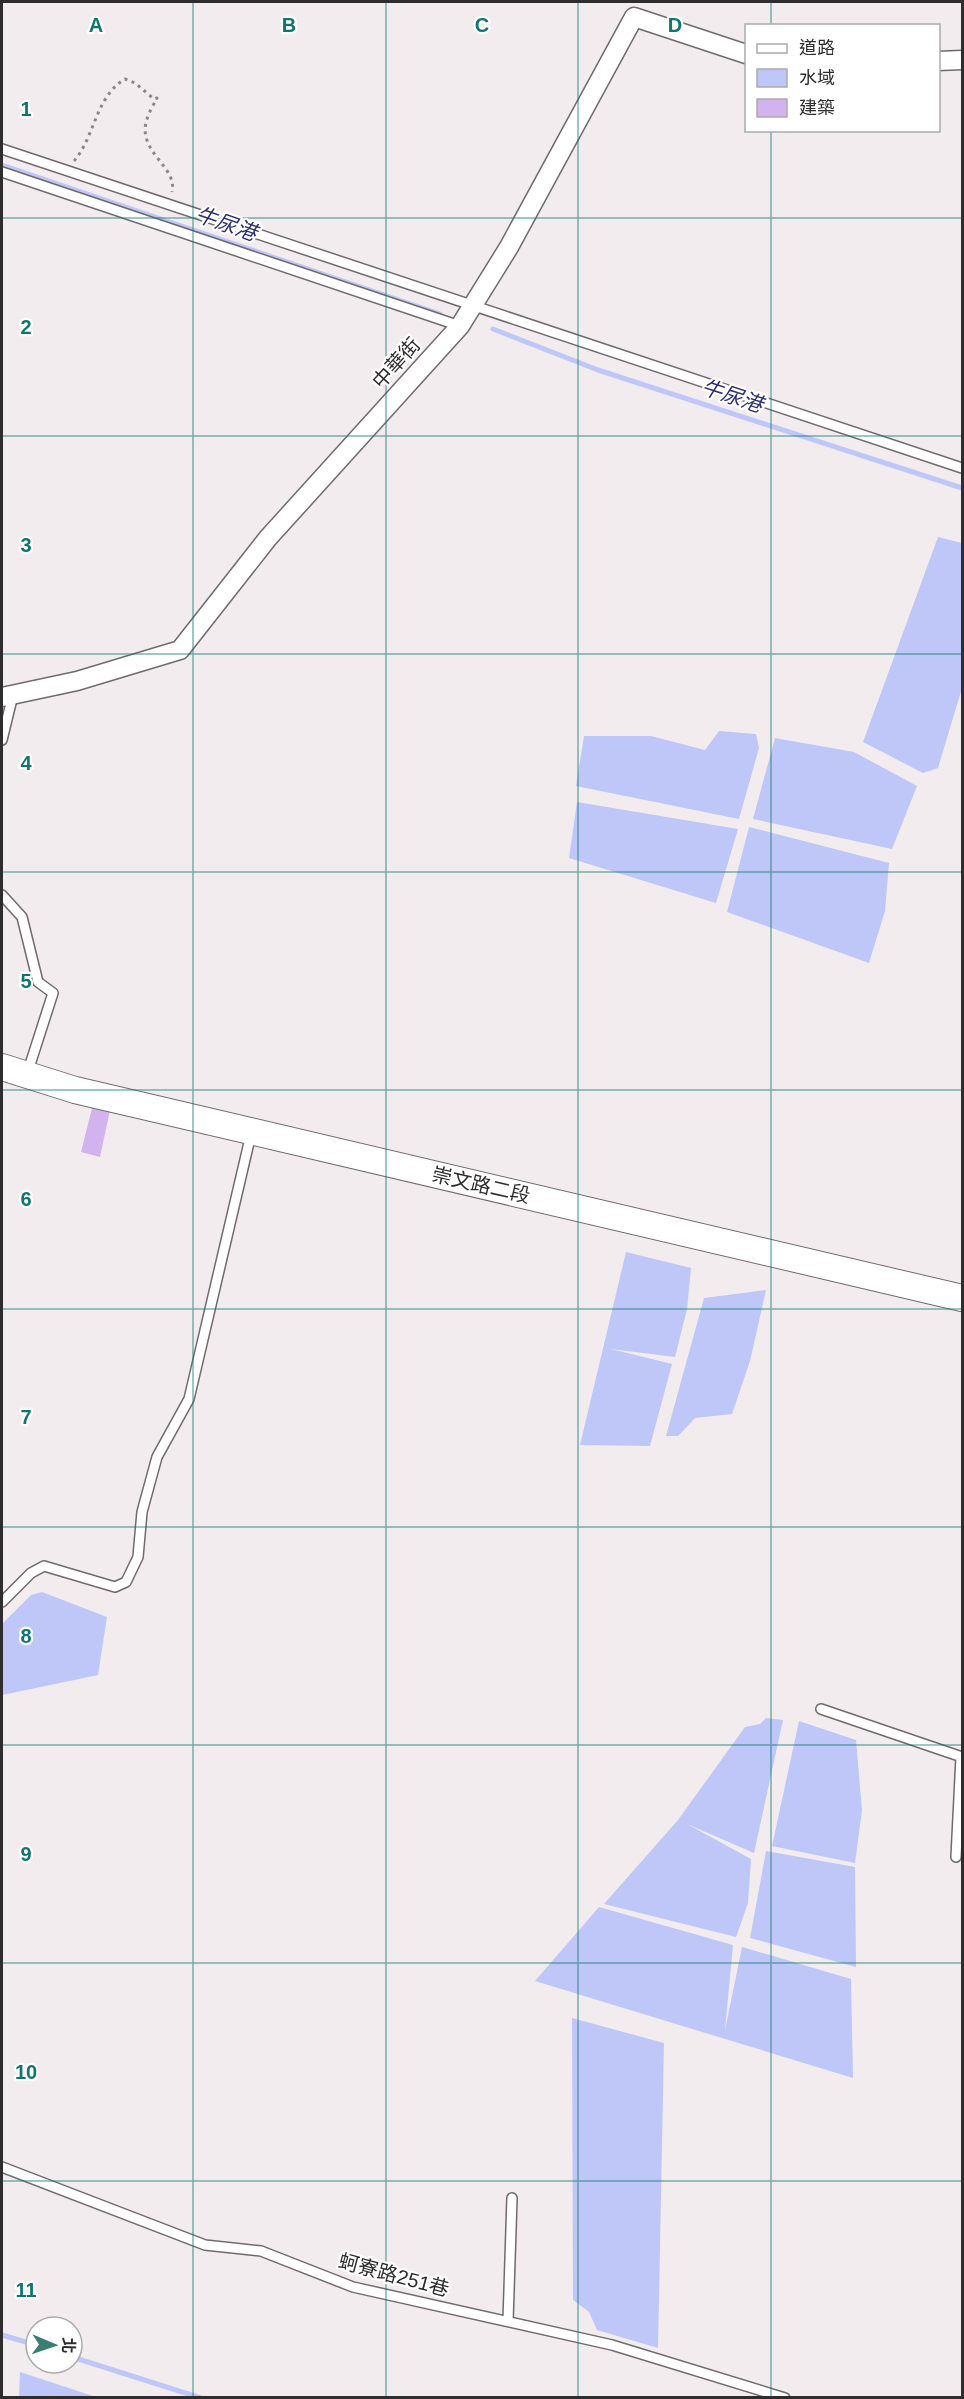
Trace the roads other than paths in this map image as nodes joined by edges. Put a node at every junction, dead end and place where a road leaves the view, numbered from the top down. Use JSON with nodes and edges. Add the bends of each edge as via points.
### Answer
{"nodes":[{"id":1,"x":745,"y":53,"type":"edge"},
{"id":2,"x":963,"y":60,"type":"edge"},
{"id":3,"x":940,"y":61,"type":"edge"},
{"id":4,"x":2,"y":149,"type":"edge"},
{"id":5,"x":2,"y":172,"type":"edge"},
{"id":6,"x":472,"y":306,"type":"junction"},
{"id":7,"x":460,"y":326,"type":"junction"},
{"id":8,"x":963,"y":468,"type":"edge"},
{"id":9,"x":7,"y":696,"type":"edge"},
{"id":10,"x":2,"y":740,"type":"edge"},
{"id":11,"x":2,"y":895,"type":"edge"},
{"id":12,"x":2,"y":1067,"type":"edge"},
{"id":13,"x":27,"y":1075,"type":"junction"},
{"id":14,"x":251,"y":1131,"type":"junction"},
{"id":15,"x":963,"y":1298,"type":"edge"},
{"id":16,"x":2,"y":1602,"type":"edge"},
{"id":17,"x":821,"y":1709,"type":"dead end"},
{"id":18,"x":962,"y":1757,"type":"edge"},
{"id":19,"x":956,"y":1857,"type":"dead end"},
{"id":20,"x":2,"y":2167,"type":"edge"},
{"id":21,"x":512,"y":2198,"type":"dead end"},
{"id":22,"x":508,"y":2321,"type":"junction"},
{"id":23,"x":785,"y":2397,"type":"edge"}],
"edges":[{"from":1,"to":6,"type":"street","name":"中華街","via":[[634,18],[509,247]]},
{"from":2,"to":3,"type":"street"},
{"from":4,"to":6,"type":"lane"},
{"from":5,"to":7,"type":"lane"},
{"from":6,"to":7,"type":"street","name":"中華街"},
{"from":6,"to":8,"type":"lane"},
{"from":7,"to":9,"type":"street","name":"中華街","via":[[268,538],[180,650],[76,681]]},
{"from":9,"to":10,"type":"lane"},
{"from":11,"to":13,"type":"lane","via":[[22,917],[38,982],[53,993]]},
{"from":12,"to":13,"type":"street","name":"崇文路二段"},
{"from":13,"to":14,"type":"street","name":"崇文路二段"},
{"from":14,"to":15,"type":"street","name":"崇文路二段"},
{"from":14,"to":16,"type":"lane","via":[[189,1399],[157,1457],[142,1512],[138,1557],[126,1582],[115,1587],[44,1566],[31,1573]]},
{"from":17,"to":18,"type":"lane"},
{"from":18,"to":19,"type":"lane"},
{"from":20,"to":22,"type":"lane","name":"蚵寮路251巷","via":[[205,2245],[261,2251],[353,2287]]},
{"from":21,"to":22,"type":"lane"},
{"from":22,"to":23,"type":"lane","name":"蚵寮路251巷","via":[[612,2345]]}]}
